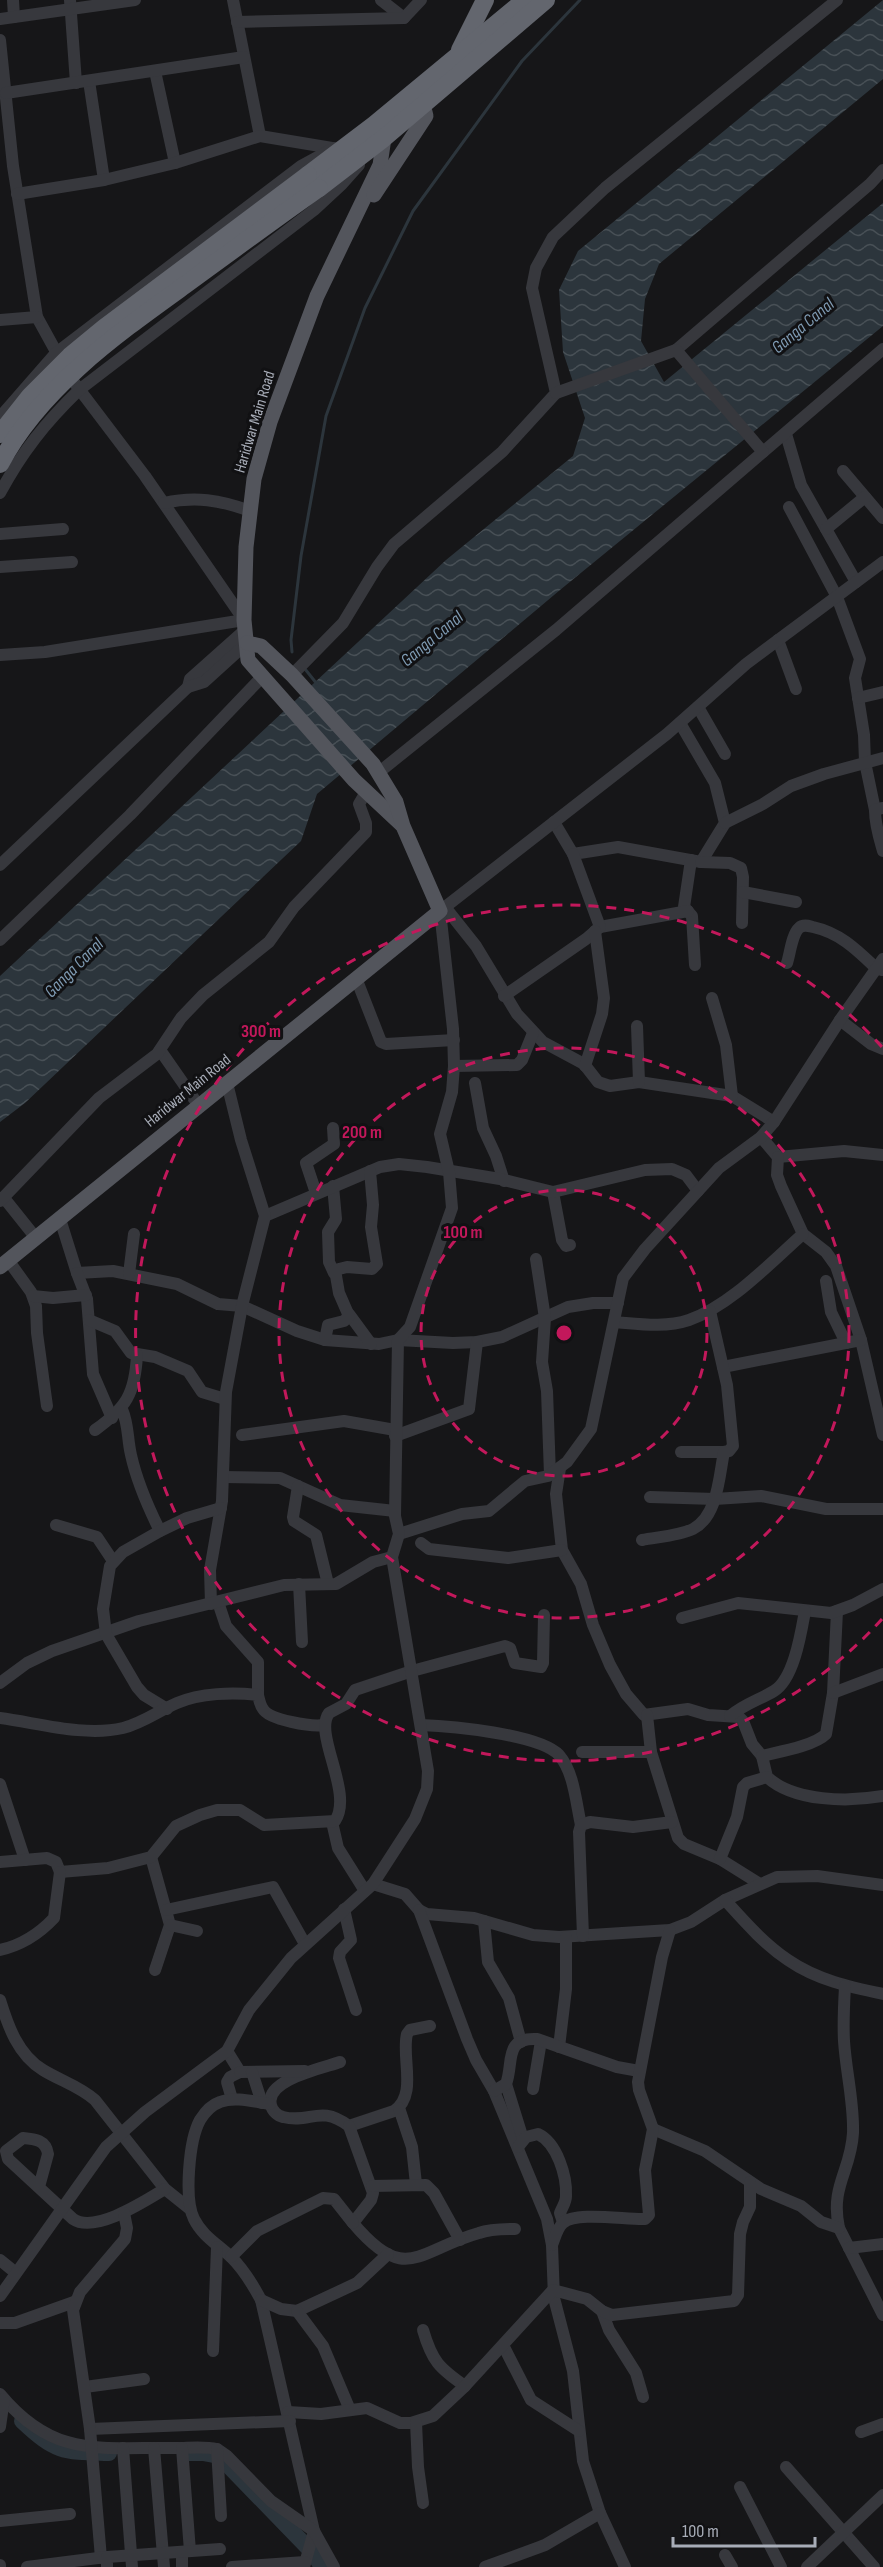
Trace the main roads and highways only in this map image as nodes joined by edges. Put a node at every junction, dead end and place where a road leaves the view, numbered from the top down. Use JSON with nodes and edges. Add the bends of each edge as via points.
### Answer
{"nodes":[{"id":1,"x":485,"y":0,"type":"edge"},
{"id":2,"x":491,"y":0,"type":"edge"},
{"id":3,"x":525,"y":0,"type":"edge"},
{"id":4,"x":546,"y":0,"type":"edge"},
{"id":5,"x":514,"y":17,"type":"junction"},
{"id":6,"x":457,"y":57,"type":"junction"},
{"id":7,"x":419,"y":98,"type":"junction"},
{"id":8,"x":379,"y":131,"type":"junction"},
{"id":9,"x":313,"y":181,"type":"junction"},
{"id":10,"x":353,"y":224,"type":"junction"},
{"id":11,"x":0,"y":434,"type":"edge"},
{"id":12,"x":0,"y":464,"type":"edge"},
{"id":13,"x":245,"y":631,"type":"junction"},
{"id":14,"x":403,"y":826,"type":"junction"},
{"id":15,"x":4,"y":1264,"type":"edge"}],
"edges":[{"from":1,"to":6,"type":"highway"},
{"from":2,"to":5,"type":"highway"},
{"from":3,"to":5,"type":"highway"},
{"from":4,"to":5,"type":"highway"},
{"from":5,"to":6,"type":"highway"},
{"from":5,"to":7,"type":"highway"},
{"from":6,"to":7,"type":"highway"},
{"from":7,"to":8,"type":"highway"},
{"from":7,"to":10,"type":"main road","name":"Haridwar Main Road","via":[[426,116]]},
{"from":8,"to":9,"type":"highway","via":[[369,149]]},
{"from":8,"to":9,"type":"highway","via":[[340,147]]},
{"from":8,"to":10,"type":"main road","name":"Haridwar Main Road","via":[[380,165]]},
{"from":9,"to":11,"type":"highway","bridge":true,"via":[[78,349],[30,396]]},
{"from":9,"to":12,"type":"highway","bridge":true,"via":[[74,372],[20,432]]},
{"from":10,"to":13,"type":"main road","name":"Haridwar Main Road","via":[[317,296],[270,422],[250,511]]},
{"from":13,"to":14,"type":"main road","name":"Haridwar Main Road","via":[[294,677],[375,769],[396,802]]},
{"from":13,"to":14,"type":"main road","name":"Haridwar Main Road","via":[[248,660],[354,780]]},
{"from":14,"to":15,"type":"main road","name":"Haridwar Main Road","via":[[442,909]]}]}
